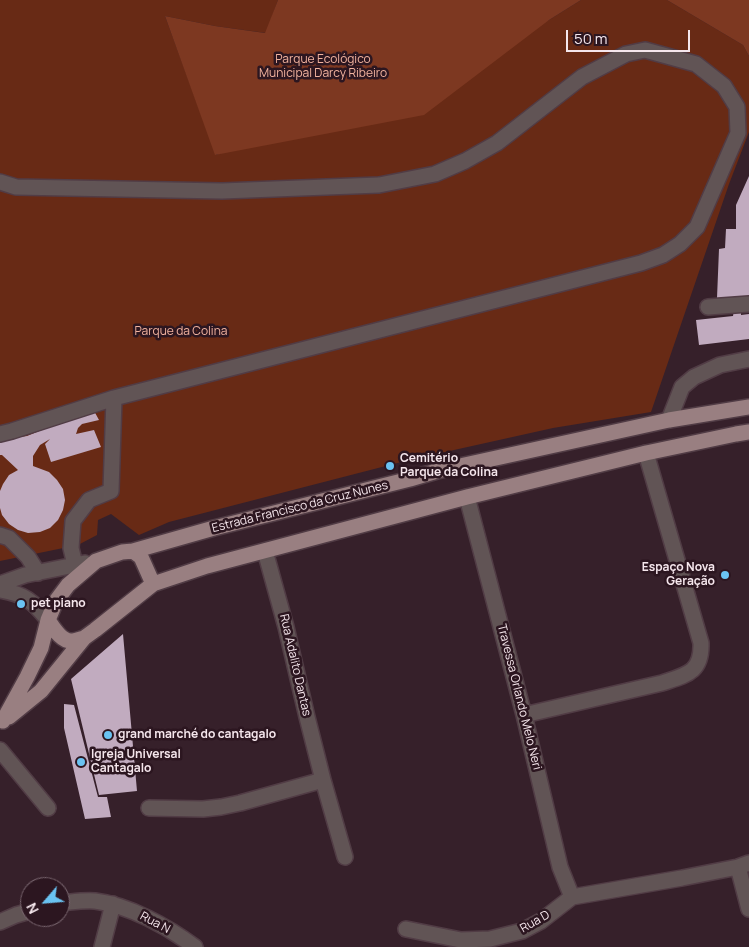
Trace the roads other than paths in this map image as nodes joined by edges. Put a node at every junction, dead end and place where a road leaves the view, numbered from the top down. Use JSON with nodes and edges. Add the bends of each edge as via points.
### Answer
{"nodes":[{"id":1,"x":0,"y":181,"type":"edge"},
{"id":2,"x":749,"y":304,"type":"edge"},
{"id":3,"x":708,"y":307,"type":"dead end"},
{"id":4,"x":749,"y":359,"type":"edge"},
{"id":5,"x":114,"y":398,"type":"junction"},
{"id":6,"x":749,"y":407,"type":"edge"},
{"id":7,"x":669,"y":420,"type":"junction"},
{"id":8,"x":749,"y":432,"type":"edge"},
{"id":9,"x":0,"y":434,"type":"edge"},
{"id":10,"x":646,"y":454,"type":"junction"},
{"id":11,"x":467,"y":497,"type":"junction"},
{"id":12,"x":0,"y":535,"type":"edge"},
{"id":13,"x":133,"y":551,"type":"junction"},
{"id":14,"x":265,"y":551,"type":"junction"},
{"id":15,"x":96,"y":561,"type":"junction"},
{"id":16,"x":75,"y":565,"type":"junction"},
{"id":17,"x":38,"y":573,"type":"junction"},
{"id":18,"x":0,"y":584,"type":"edge"},
{"id":19,"x":153,"y":584,"type":"junction"},
{"id":20,"x":0,"y":590,"type":"edge"},
{"id":21,"x":48,"y":620,"type":"junction"},
{"id":22,"x":84,"y":638,"type":"junction"},
{"id":23,"x":524,"y":715,"type":"junction"},
{"id":24,"x":2,"y":723,"type":"edge"},
{"id":25,"x":0,"y":750,"type":"edge"},
{"id":26,"x":323,"y":780,"type":"junction"},
{"id":27,"x":48,"y":808,"type":"dead end"},
{"id":28,"x":148,"y":808,"type":"dead end"},
{"id":29,"x":345,"y":857,"type":"dead end"},
{"id":30,"x":744,"y":865,"type":"edge"},
{"id":31,"x":572,"y":897,"type":"junction"},
{"id":32,"x":70,"y":902,"type":"edge"},
{"id":33,"x":113,"y":904,"type":"junction"},
{"id":34,"x":749,"y":909,"type":"edge"},
{"id":35,"x":20,"y":914,"type":"edge"},
{"id":36,"x":0,"y":922,"type":"edge"},
{"id":37,"x":406,"y":929,"type":"dead end"},
{"id":38,"x":102,"y":947,"type":"edge"},
{"id":39,"x":195,"y":947,"type":"edge"}],
"edges":[{"from":1,"to":5,"type":"street","via":[[16,187],[222,191],[379,185],[435,174],[497,143],[582,77],[626,54],[645,50],[696,64],[724,86],[737,108],[738,133],[697,227],[680,244],[663,254],[641,263]]},
{"from":2,"to":3,"type":"street"},
{"from":4,"to":7,"type":"street","via":[[720,365],[694,377],[682,387]]},
{"from":5,"to":9,"type":"street"},
{"from":5,"to":16,"type":"street","via":[[112,491],[89,500],[73,521],[71,548]]},
{"from":6,"to":7,"type":"main road","name":"Estrada Francisco da Cruz Nunes"},
{"from":7,"to":13,"type":"main road","name":"Estrada Francisco da Cruz Nunes","via":[[437,471]]},
{"from":8,"to":10,"type":"main road","name":"Estrada Francisco da Cruz Nunes"},
{"from":10,"to":11,"type":"main road","name":"Estrada Francisco da Cruz Nunes"},
{"from":10,"to":23,"type":"street","via":[[699,634],[700,659],[693,670],[662,683]]},
{"from":11,"to":14,"type":"main road","name":"Estrada Francisco da Cruz Nunes"},
{"from":11,"to":23,"type":"street","name":"Travessa Orlando Melo Neri"},
{"from":12,"to":17,"type":"street","via":[[8,538],[28,557]]},
{"from":13,"to":15,"type":"main road","name":"Estrada Francisco da Cruz Nunes"},
{"from":13,"to":19,"type":"main road","via":[[143,561]]},
{"from":14,"to":19,"type":"main road","name":"Estrada Francisco da Cruz Nunes"},
{"from":14,"to":26,"type":"street","name":"Rua Adalito Dantas"},
{"from":15,"to":16,"type":"street"},
{"from":15,"to":21,"type":"main road","name":"Estrada Francisco da Cruz Nunes","via":[[68,585]]},
{"from":16,"to":17,"type":"street"},
{"from":17,"to":18,"type":"street"},
{"from":19,"to":22,"type":"main road","name":"Estrada Francisco da Cruz Nunes"},
{"from":20,"to":21,"type":"street","via":[[14,592],[33,602]]},
{"from":21,"to":22,"type":"main road","via":[[65,640],[71,642]]},
{"from":21,"to":24,"type":"main road","name":"Estrada Francisco da Cruz Nunes","via":[[41,648]]},
{"from":22,"to":24,"type":"main road","name":"Estrada Francisco da Cruz Nunes","via":[[41,691]]},
{"from":23,"to":31,"type":"street","name":"Travessa Orlando Melo Neri","via":[[560,867]]},
{"from":25,"to":27,"type":"street"},
{"from":26,"to":28,"type":"street","via":[[240,804],[202,809]]},
{"from":26,"to":29,"type":"street","name":"Rua Adalito Dantas"},
{"from":30,"to":31,"type":"street"},
{"from":30,"to":34,"type":"street"},
{"from":31,"to":37,"type":"street","name":"Rua D","via":[[522,931],[490,939],[461,940]]},
{"from":32,"to":33,"type":"street","name":"Rua N"},
{"from":33,"to":38,"type":"street"},
{"from":33,"to":39,"type":"street","name":"Rua N","via":[[148,919]]},
{"from":35,"to":36,"type":"street"}]}
